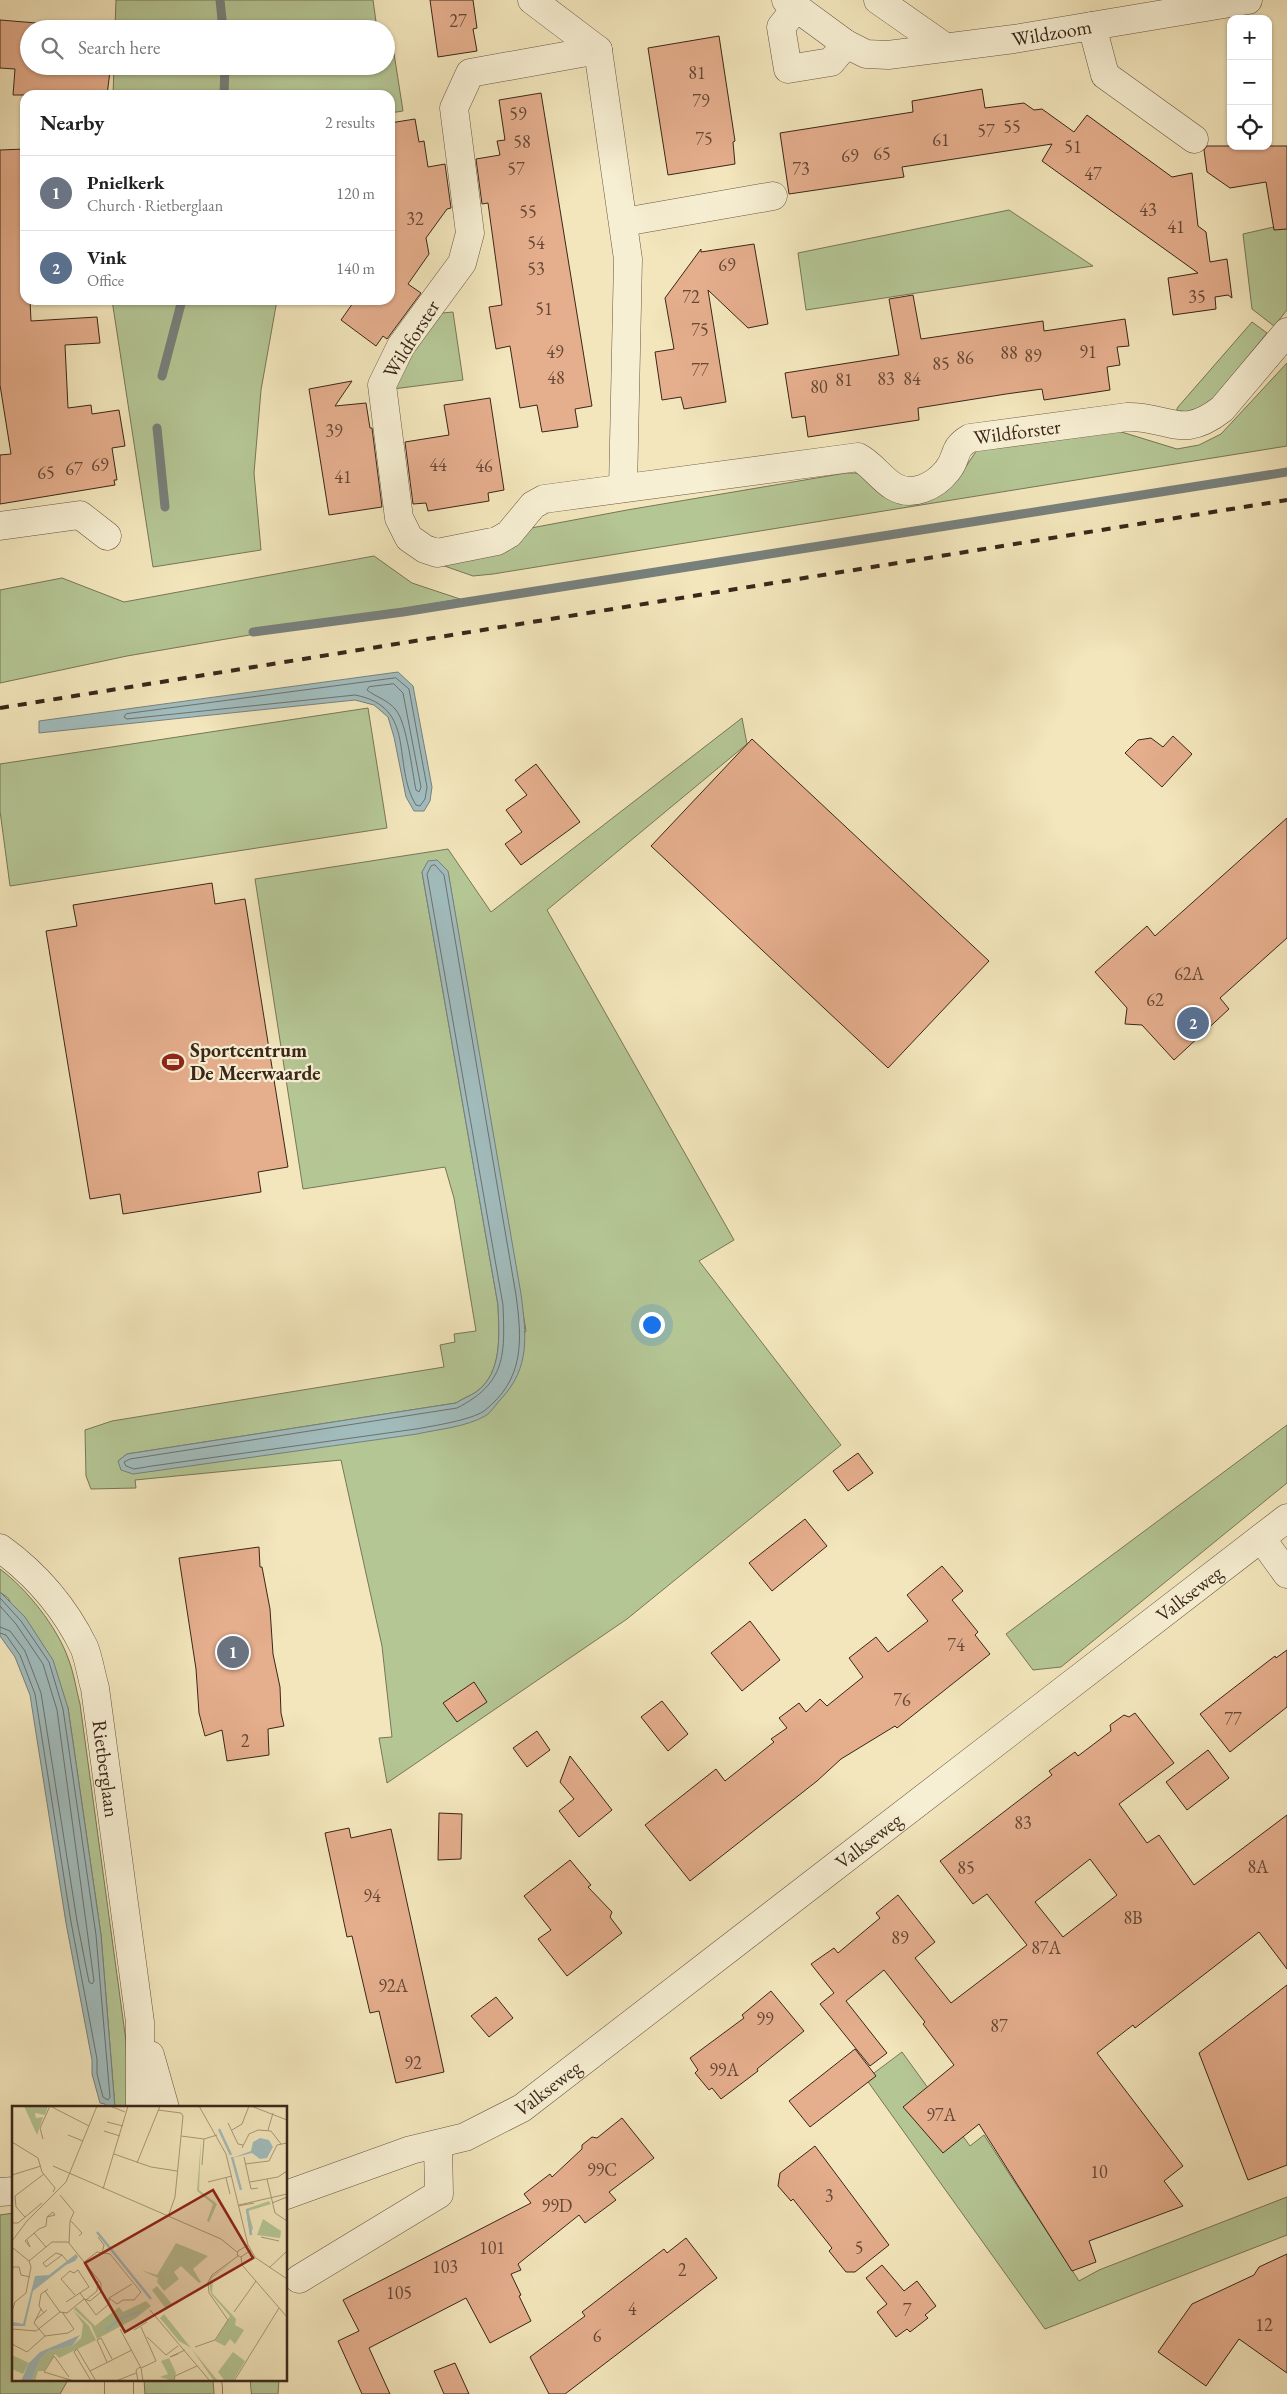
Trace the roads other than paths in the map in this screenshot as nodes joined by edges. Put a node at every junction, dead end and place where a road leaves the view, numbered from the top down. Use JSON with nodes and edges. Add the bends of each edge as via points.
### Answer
{"nodes":[{"id":1,"x":532,"y":0,"type":"edge"},
{"id":2,"x":878,"y":0,"type":"edge"},
{"id":3,"x":1243,"y":0,"type":"edge"},
{"id":4,"x":791,"y":4,"type":"edge"},
{"id":5,"x":1092,"y":26,"type":"junction"},
{"id":6,"x":846,"y":44,"type":"junction"},
{"id":7,"x":944,"y":48,"type":"junction"},
{"id":8,"x":598,"y":50,"type":"junction"},
{"id":9,"x":1194,"y":139,"type":"dead end"},
{"id":10,"x":773,"y":196,"type":"dead end"},
{"id":11,"x":624,"y":222,"type":"junction"},
{"id":12,"x":1287,"y":332,"type":"edge"},
{"id":13,"x":623,"y":488,"type":"junction"},
{"id":14,"x":0,"y":526,"type":"edge"},
{"id":15,"x":107,"y":536,"type":"dead end"},
{"id":16,"x":1287,"y":1518,"type":"edge"},
{"id":17,"x":1261,"y":1538,"type":"junction"},
{"id":18,"x":0,"y":1548,"type":"edge"},
{"id":19,"x":1287,"y":1574,"type":"edge"},
{"id":20,"x":140,"y":2022,"type":"junction"},
{"id":21,"x":140,"y":2106,"type":"edge"},
{"id":22,"x":164,"y":2106,"type":"edge"},
{"id":23,"x":438,"y":2144,"type":"junction"},
{"id":24,"x":288,"y":2194,"type":"edge"},
{"id":25,"x":299,"y":2280,"type":"dead end"}],
"edges":[{"from":1,"to":8,"type":"street"},
{"from":2,"to":7,"type":"street"},
{"from":3,"to":5,"type":"street","name":"Wildzoom"},
{"from":4,"to":6,"type":"street","name":"Wildzoom"},
{"from":4,"to":6,"type":"street","name":"Wildzoom","via":[[781,27],[788,68],[831,62]]},
{"from":5,"to":7,"type":"street","name":"Wildzoom"},
{"from":5,"to":9,"type":"street","via":[[1105,75]]},
{"from":6,"to":7,"type":"street","name":"Wildzoom","via":[[866,54],[888,55]]},
{"from":8,"to":11,"type":"street"},
{"from":8,"to":13,"type":"street","name":"Wildforster","via":[[470,73],[454,108],[470,233],[462,263],[401,346],[382,385],[399,518],[409,538],[425,549],[437,553],[497,541],[509,534],[533,506],[544,499]]},
{"from":10,"to":11,"type":"street"},
{"from":11,"to":13,"type":"street","via":[[628,259]]},
{"from":12,"to":13,"type":"street","name":"Wildforster","via":[[1222,409],[1198,423],[1174,426],[1140,416],[970,438],[960,444],[949,470],[934,484],[920,490],[904,491],[893,486],[858,457]]},
{"from":14,"to":15,"type":"street","via":[[80,515]]},
{"from":16,"to":17,"type":"street","name":"Valkseweg"},
{"from":17,"to":19,"type":"street"},
{"from":17,"to":23,"type":"street","name":"Valkseweg","via":[[522,2108],[466,2137]]},
{"from":18,"to":20,"type":"street","name":"Rietberglaan","via":[[26,1567],[61,1606],[84,1648],[95,1688]]},
{"from":20,"to":21,"type":"street","name":"Rietberglaan"},
{"from":20,"to":22,"type":"street","name":"Rietberglaan"},
{"from":23,"to":24,"type":"street","name":"Valkseweg","via":[[410,2150]]},
{"from":23,"to":25,"type":"street","via":[[439,2194]]}]}
